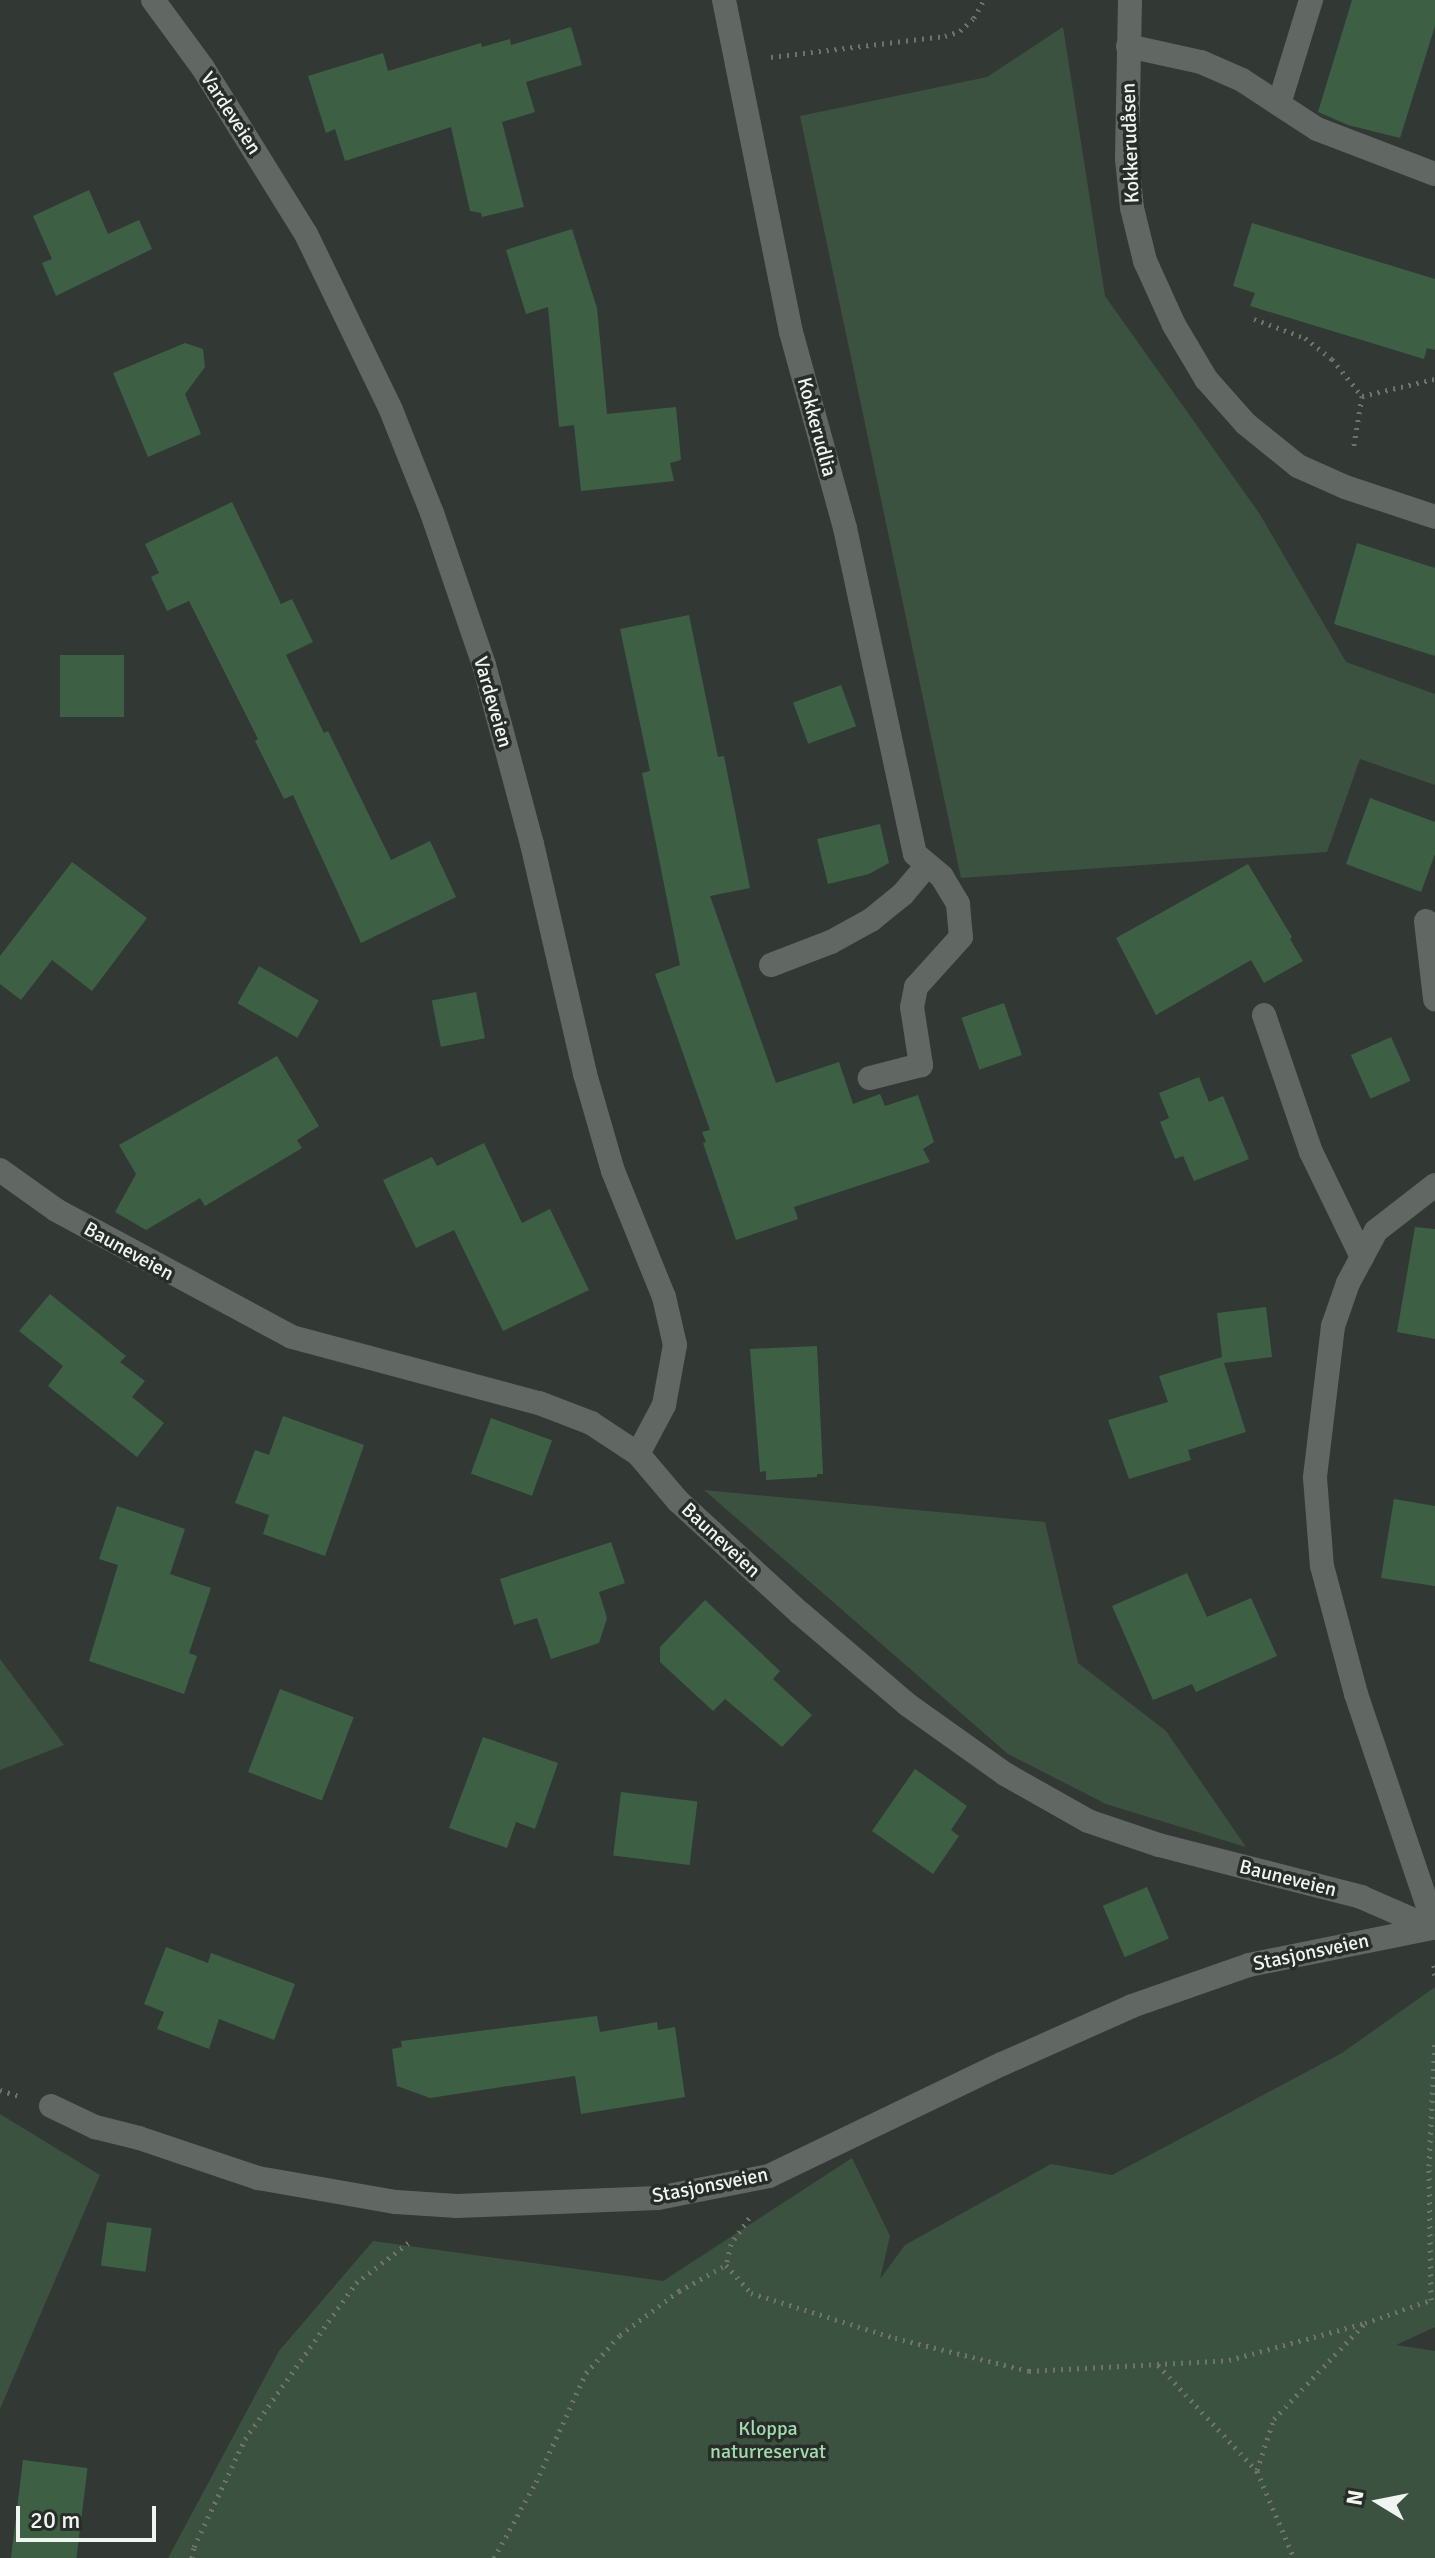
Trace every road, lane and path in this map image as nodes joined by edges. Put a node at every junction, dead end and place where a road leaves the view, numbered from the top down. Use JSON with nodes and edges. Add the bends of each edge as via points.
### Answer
{"nodes":[{"id":1,"x":153,"y":0,"type":"edge"},
{"id":2,"x":724,"y":0,"type":"edge"},
{"id":3,"x":984,"y":0,"type":"edge"},
{"id":4,"x":1130,"y":0,"type":"edge"},
{"id":5,"x":1311,"y":0,"type":"edge"},
{"id":6,"x":1128,"y":46,"type":"junction"},
{"id":7,"x":738,"y":61,"type":"junction"},
{"id":8,"x":1279,"y":104,"type":"junction"},
{"id":9,"x":1435,"y":174,"type":"edge"},
{"id":10,"x":1254,"y":319,"type":"dead end"},
{"id":11,"x":1435,"y":379,"type":"edge"},
{"id":12,"x":1362,"y":396,"type":"junction"},
{"id":13,"x":1345,"y":487,"type":"junction"},
{"id":14,"x":1435,"y":517,"type":"edge"},
{"id":15,"x":921,"y":859,"type":"junction"},
{"id":16,"x":1426,"y":921,"type":"dead end"},
{"id":17,"x":771,"y":965,"type":"dead end"},
{"id":18,"x":1435,"y":999,"type":"edge"},
{"id":19,"x":1264,"y":1015,"type":"dead end"},
{"id":20,"x":870,"y":1078,"type":"dead end"},
{"id":21,"x":0,"y":1170,"type":"edge"},
{"id":22,"x":1435,"y":1185,"type":"edge"},
{"id":23,"x":1362,"y":1257,"type":"junction"},
{"id":24,"x":638,"y":1454,"type":"junction"},
{"id":25,"x":1434,"y":1928,"type":"edge"},
{"id":26,"x":1435,"y":2039,"type":"edge"},
{"id":27,"x":51,"y":2106,"type":"dead end"},
{"id":28,"x":769,"y":2176,"type":"junction"},
{"id":29,"x":457,"y":2206,"type":"junction"},
{"id":30,"x":726,"y":2265,"type":"junction"},
{"id":31,"x":1433,"y":2301,"type":"edge"},
{"id":32,"x":1365,"y":2323,"type":"junction"},
{"id":33,"x":1157,"y":2364,"type":"junction"},
{"id":34,"x":1257,"y":2471,"type":"junction"},
{"id":35,"x":192,"y":2558,"type":"edge"},
{"id":36,"x":494,"y":2558,"type":"edge"},
{"id":37,"x":1294,"y":2558,"type":"edge"}],
"edges":[{"from":1,"to":24,"type":"street","name":"Vardeveien","via":[[203,68],[306,234],[391,410],[484,665],[585,1074],[609,1157],[664,1297],[675,1345],[664,1405]]},
{"from":2,"to":7,"type":"street","name":"Kokkerudlia"},
{"from":3,"to":7,"type":"path","via":[[960,31],[945,36]]},
{"from":4,"to":6,"type":"street","name":"Kokkerudåsen"},
{"from":5,"to":8,"type":"street"},
{"from":6,"to":8,"type":"street","via":[[1201,62]]},
{"from":6,"to":13,"type":"street","name":"Kokkerudåsen","via":[[1132,208],[1145,261],[1174,325],[1206,379],[1246,424],[1298,466]]},
{"from":7,"to":15,"type":"street","name":"Kokkerudlia","via":[[791,332],[845,528]]},
{"from":8,"to":9,"type":"street","via":[[1317,129]]},
{"from":10,"to":12,"type":"path","via":[[1305,338],[1332,359]]},
{"from":11,"to":12,"type":"path"},
{"from":12,"to":13,"type":"path"},
{"from":13,"to":14,"type":"street","name":"Kokkerudåsen"},
{"from":15,"to":17,"type":"street","via":[[903,894],[871,920]]},
{"from":15,"to":20,"type":"street","via":[[942,877],[958,904],[961,937],[916,987],[912,1007],[921,1065]]},
{"from":16,"to":18,"type":"street"},
{"from":19,"to":23,"type":"street","via":[[1311,1152]]},
{"from":21,"to":24,"type":"street","name":"Bauneveien","via":[[56,1210],[292,1337],[539,1403],[591,1423]]},
{"from":22,"to":23,"type":"street","via":[[1376,1231]]},
{"from":23,"to":25,"type":"street","via":[[1333,1326],[1315,1478],[1322,1566],[1356,1694]]},
{"from":24,"to":25,"type":"street","name":"Bauneveien","via":[[678,1501],[800,1613],[908,1705],[1005,1774],[1088,1821],[1159,1845],[1361,1897]]},
{"from":25,"to":28,"type":"street","name":"Stasjonsveien","via":[[1249,1965],[1132,2006]]},
{"from":26,"to":31,"type":"path","via":[[1429,2166]]},
{"from":27,"to":29,"type":"street","name":"Stasjonsveien","via":[[95,2127],[258,2178],[396,2202]]},
{"from":28,"to":29,"type":"street","name":"Stasjonsveien","via":[[658,2198]]},
{"from":28,"to":30,"type":"path","via":[[760,2202],[731,2244]]},
{"from":29,"to":35,"type":"path","via":[[356,2283],[245,2439]]},
{"from":30,"to":33,"type":"path","via":[[751,2293],[895,2338],[1029,2371]]},
{"from":30,"to":36,"type":"path","via":[[679,2291],[620,2335],[586,2373]]},
{"from":31,"to":32,"type":"path"},
{"from":32,"to":33,"type":"path","via":[[1229,2360]]},
{"from":32,"to":34,"type":"path","via":[[1274,2419]]},
{"from":33,"to":34,"type":"path"},
{"from":34,"to":37,"type":"path"}]}
